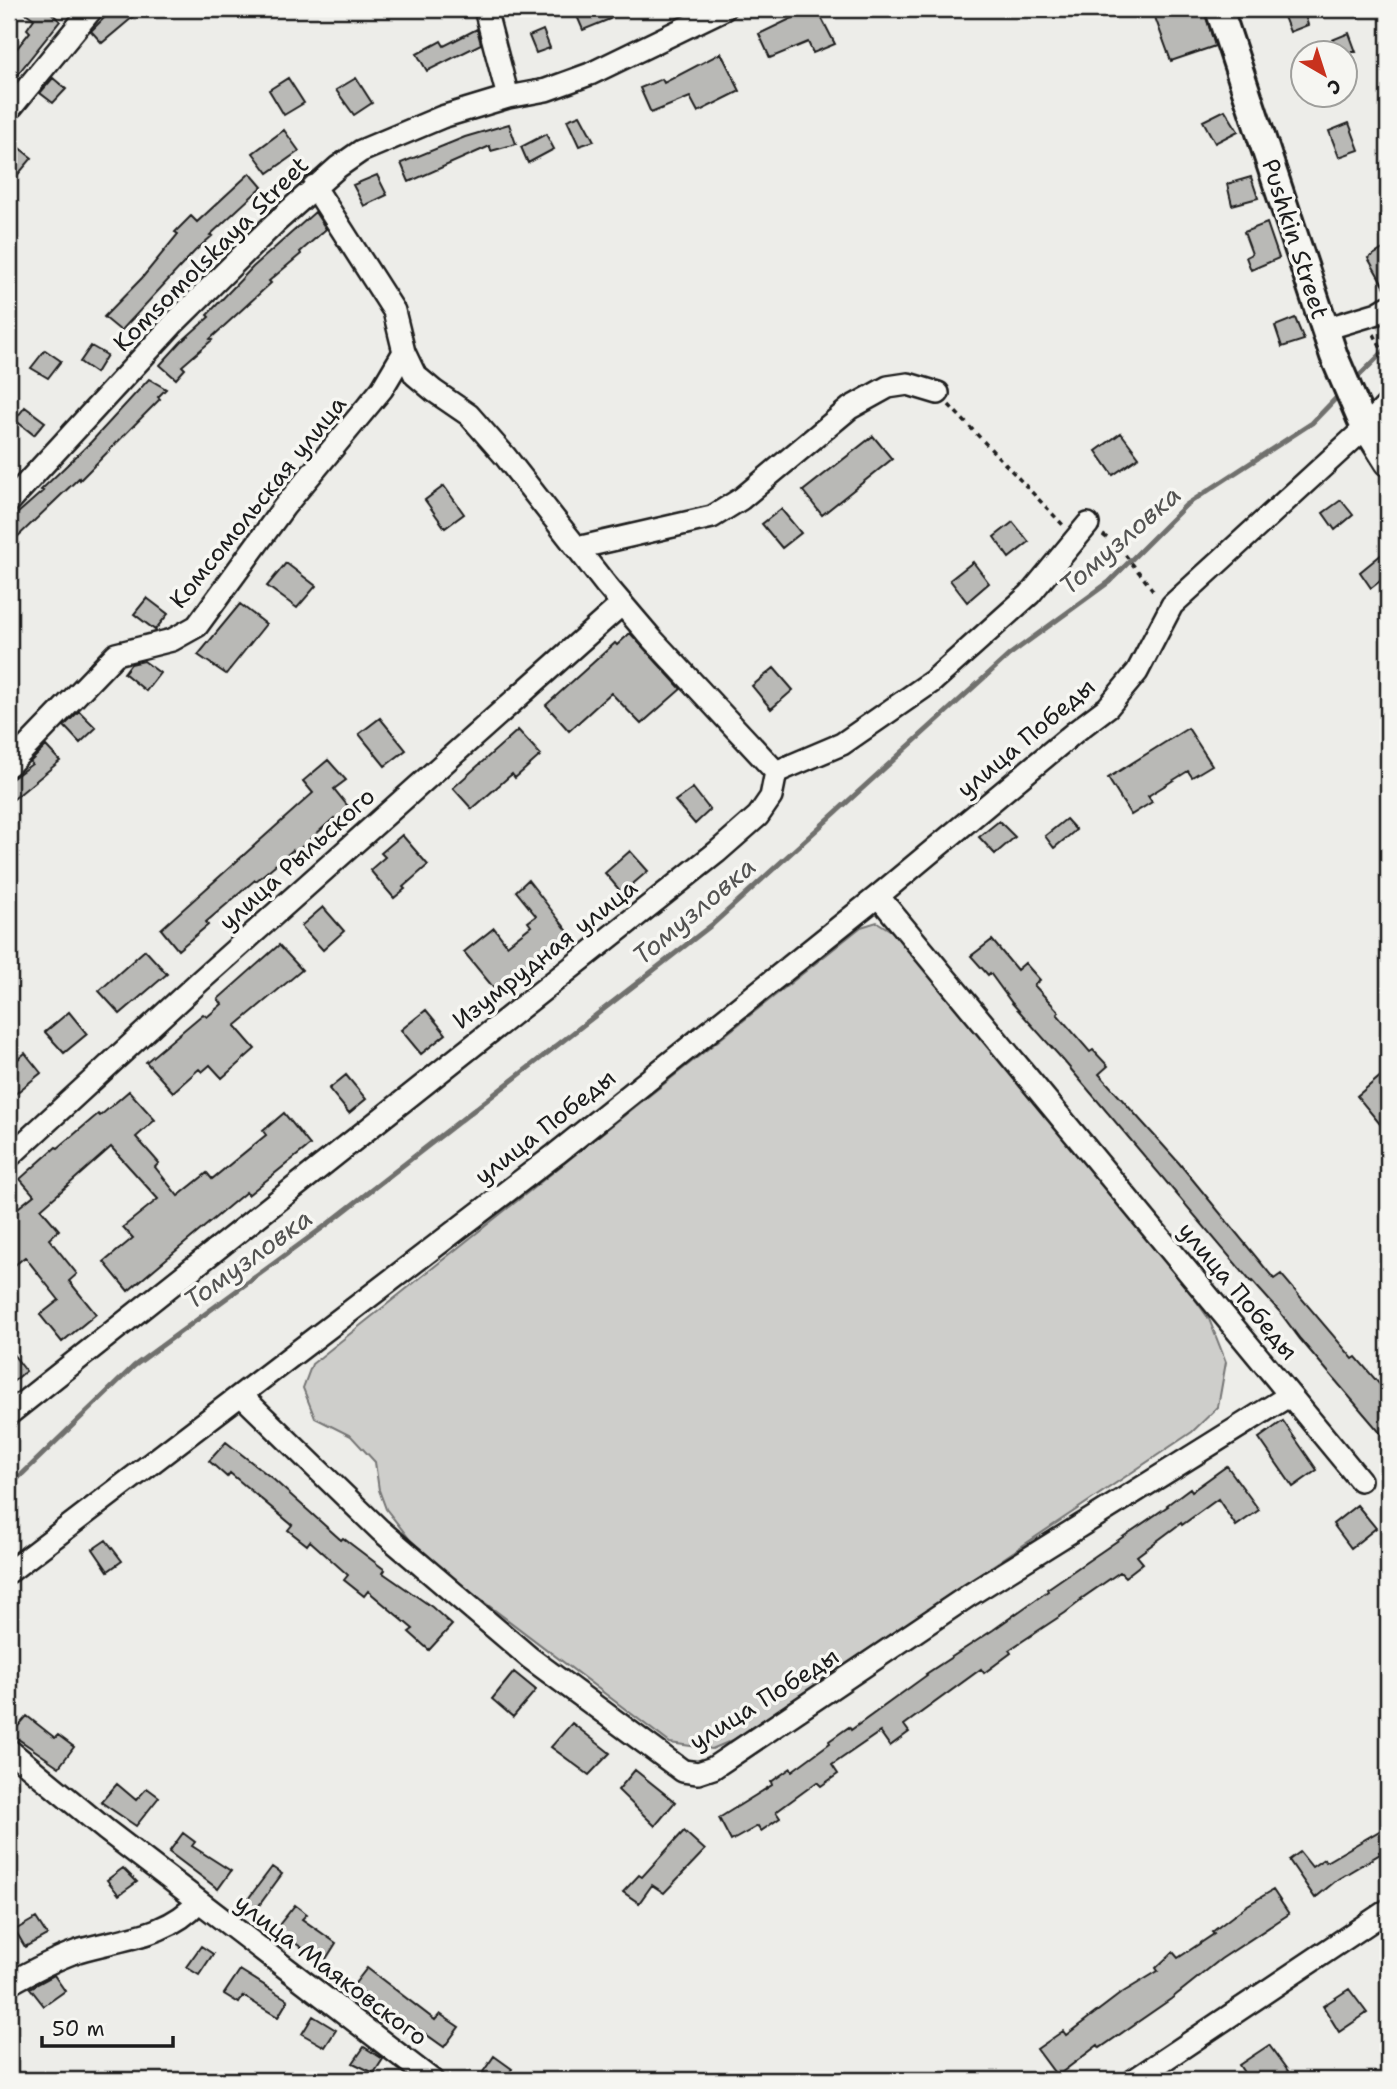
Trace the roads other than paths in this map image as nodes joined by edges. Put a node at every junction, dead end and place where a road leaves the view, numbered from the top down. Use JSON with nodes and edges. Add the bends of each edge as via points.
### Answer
{"nodes":[{"id":1,"x":92,"y":9,"type":"edge"},
{"id":2,"x":485,"y":9,"type":"edge"},
{"id":3,"x":724,"y":9,"type":"edge"},
{"id":4,"x":1219,"y":9,"type":"edge"},
{"id":5,"x":508,"y":97,"type":"junction"},
{"id":6,"x":9,"y":110,"type":"edge"},
{"id":7,"x":314,"y":186,"type":"junction"},
{"id":8,"x":1388,"y":307,"type":"edge"},
{"id":9,"x":1325,"y":329,"type":"junction"},
{"id":10,"x":404,"y":352,"type":"junction"},
{"id":11,"x":938,"y":393,"type":"road end"},
{"id":12,"x":1388,"y":404,"type":"edge"},
{"id":13,"x":1364,"y":423,"type":"junction"},
{"id":14,"x":1388,"y":462,"type":"edge"},
{"id":15,"x":9,"y":502,"type":"edge"},
{"id":16,"x":1082,"y":531,"type":"road end"},
{"id":17,"x":577,"y":548,"type":"junction"},
{"id":18,"x":622,"y":604,"type":"junction"},
{"id":19,"x":9,"y":765,"type":"edge"},
{"id":20,"x":776,"y":772,"type":"junction"},
{"id":21,"x":878,"y":896,"type":"junction"},
{"id":22,"x":9,"y":1157,"type":"edge"},
{"id":23,"x":241,"y":1395,"type":"junction"},
{"id":24,"x":1290,"y":1395,"type":"junction"},
{"id":25,"x":9,"y":1414,"type":"edge"},
{"id":26,"x":1360,"y":1480,"type":"dead end"},
{"id":27,"x":9,"y":1572,"type":"edge"},
{"id":28,"x":9,"y":1750,"type":"edge"},
{"id":29,"x":198,"y":1902,"type":"junction"},
{"id":30,"x":1388,"y":1910,"type":"edge"},
{"id":31,"x":9,"y":1984,"type":"edge"},
{"id":32,"x":432,"y":2080,"type":"edge"},
{"id":33,"x":1134,"y":2080,"type":"edge"}],
"edges":[{"from":1,"to":6,"type":"street"},
{"from":2,"to":5,"type":"street"},
{"from":3,"to":5,"type":"street","name":"Komsomolskaya Street","via":[[590,74],[546,90]]},
{"from":4,"to":9,"type":"main road","name":"Pushkin Street"},
{"from":5,"to":7,"type":"street","name":"Komsomolskaya Street","via":[[442,117],[361,151]]},
{"from":7,"to":10,"type":"street","via":[[394,311]]},
{"from":7,"to":15,"type":"street","name":"Komsomolskaya Street","via":[[175,322]]},
{"from":8,"to":9,"type":"street"},
{"from":9,"to":13,"type":"main road","name":"Pushkin Street"},
{"from":10,"to":17,"type":"street","via":[[415,375],[469,415],[487,435]]},
{"from":10,"to":19,"type":"street","name":"Комсомольская улица","via":[[382,389],[284,507],[197,626],[172,640],[116,654]]},
{"from":11,"to":17,"type":"street","via":[[908,384],[888,387],[850,408],[741,499],[712,517]]},
{"from":12,"to":13,"type":"street","name":"улица Победы"},
{"from":13,"to":14,"type":"main road","name":"Pushkin Street"},
{"from":13,"to":21,"type":"street","name":"улица Победы","via":[[1172,605],[1137,672],[1108,707]]},
{"from":16,"to":20,"type":"street","via":[[1030,594],[933,681],[842,744]]},
{"from":17,"to":18,"type":"street"},
{"from":18,"to":20,"type":"street"},
{"from":18,"to":22,"type":"street","name":"улица Рыльского"},
{"from":20,"to":25,"type":"street","name":"Изумрудная улица","via":[[771,797],[758,816],[717,852]]},
{"from":21,"to":23,"type":"street","name":"улица Победы","via":[[556,1154]]},
{"from":21,"to":24,"type":"street","name":"улица Победы"},
{"from":23,"to":24,"type":"street","name":"улица Победы","via":[[380,1530],[530,1658],[683,1770],[698,1773],[713,1768],[968,1596]]},
{"from":23,"to":27,"type":"street","name":"улица Победы"},
{"from":24,"to":26,"type":"street","name":"улица Победы"},
{"from":28,"to":29,"type":"street","name":"улица Маяковского"},
{"from":29,"to":31,"type":"street","name":"улица Маяковского","via":[[166,1927],[77,1952]]},
{"from":29,"to":32,"type":"street","name":"улица Маяковского"},
{"from":30,"to":33,"type":"street"}]}
